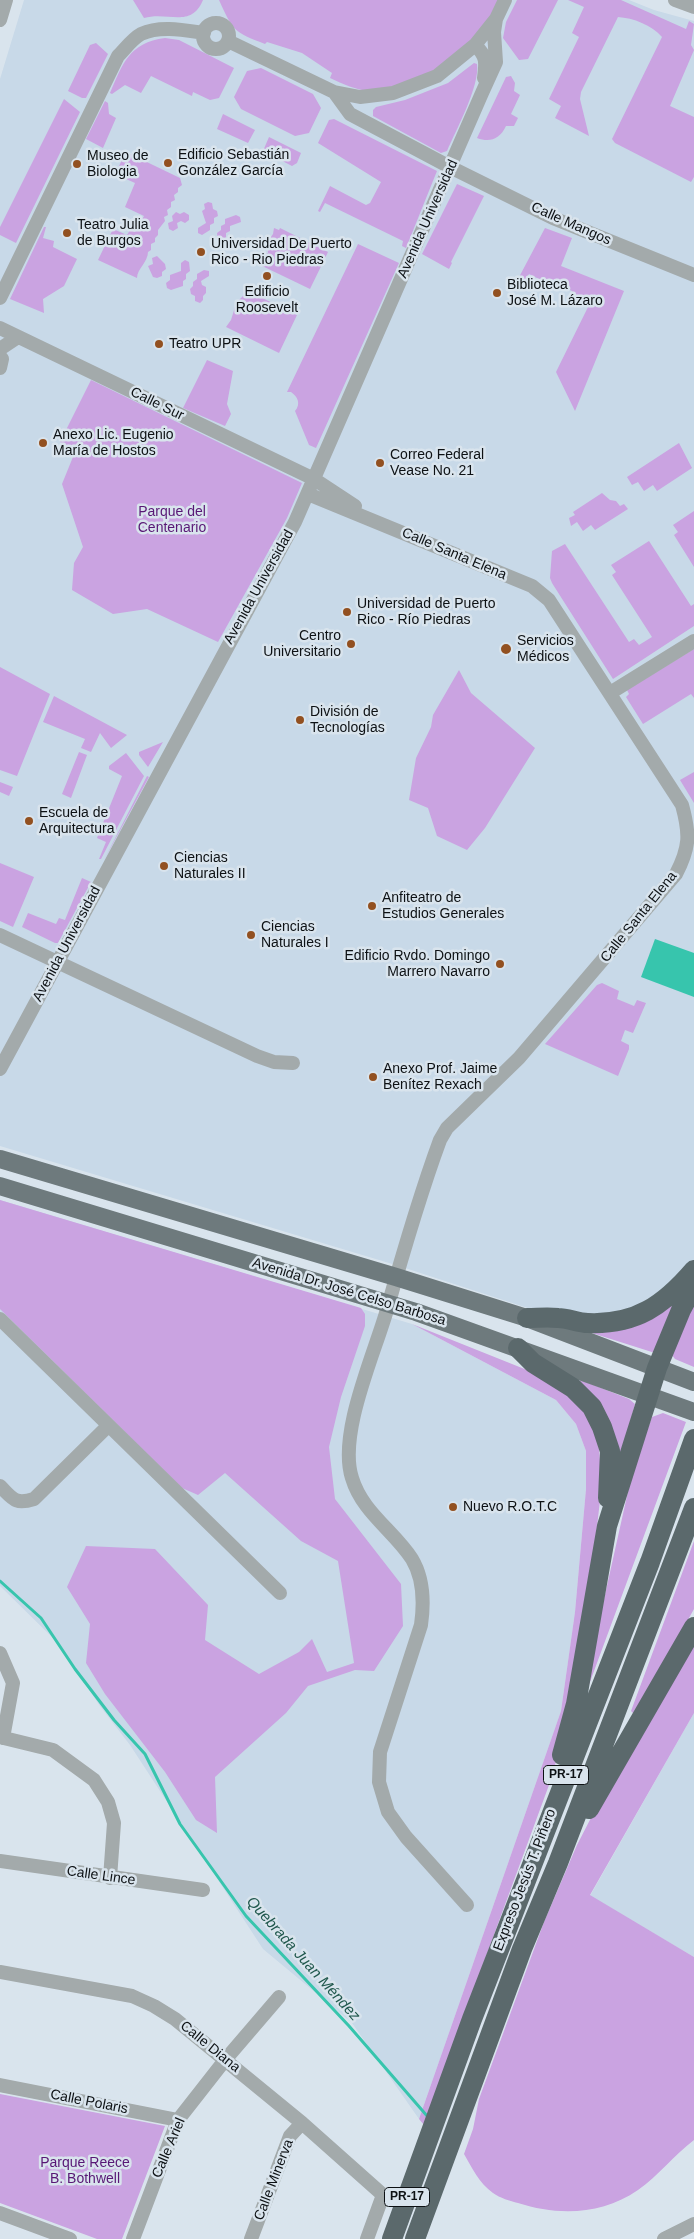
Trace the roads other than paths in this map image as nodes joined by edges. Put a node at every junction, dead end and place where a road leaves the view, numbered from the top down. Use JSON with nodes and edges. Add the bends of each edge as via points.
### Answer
{"nodes":[{"id":1,"x":6,"y":0,"type":"edge"},
{"id":2,"x":505,"y":0,"type":"edge"},
{"id":3,"x":675,"y":0,"type":"edge"},
{"id":4,"x":694,"y":7,"type":"edge"},
{"id":5,"x":496,"y":19,"type":"junction"},
{"id":6,"x":0,"y":20,"type":"edge"},
{"id":7,"x":475,"y":46,"type":"junction"},
{"id":8,"x":484,"y":89,"type":"junction"},
{"id":9,"x":334,"y":92,"type":"junction"},
{"id":10,"x":450,"y":167,"type":"junction"},
{"id":11,"x":694,"y":275,"type":"edge"},
{"id":12,"x":0,"y":298,"type":"edge"},
{"id":13,"x":0,"y":328,"type":"edge"},
{"id":14,"x":18,"y":336,"type":"junction"},
{"id":15,"x":0,"y":349,"type":"edge"},
{"id":16,"x":0,"y":356,"type":"edge"},
{"id":17,"x":0,"y":368,"type":"edge"},
{"id":18,"x":314,"y":479,"type":"junction"},
{"id":19,"x":308,"y":494,"type":"junction"},
{"id":20,"x":378,"y":521,"type":"junction"},
{"id":21,"x":694,"y":641,"type":"edge"},
{"id":22,"x":610,"y":693,"type":"junction"},
{"id":23,"x":0,"y":934,"type":"edge"},
{"id":24,"x":57,"y":961,"type":"junction"},
{"id":25,"x":293,"y":1063,"type":"dead end"},
{"id":26,"x":0,"y":1069,"type":"edge"},
{"id":27,"x":0,"y":1160,"type":"edge"},
{"id":28,"x":0,"y":1186,"type":"edge"},
{"id":29,"x":163,"y":1208,"type":"junction"},
{"id":30,"x":155,"y":1233,"type":"junction"},
{"id":31,"x":694,"y":1270,"type":"edge"},
{"id":32,"x":396,"y":1277,"type":"junction"},
{"id":33,"x":694,"y":1285,"type":"edge"},
{"id":34,"x":388,"y":1303,"type":"junction"},
{"id":35,"x":527,"y":1318,"type":"junction"},
{"id":36,"x":0,"y":1319,"type":"edge"},
{"id":37,"x":518,"y":1348,"type":"junction"},
{"id":38,"x":657,"y":1368,"type":"junction"},
{"id":39,"x":687,"y":1380,"type":"edge"},
{"id":40,"x":647,"y":1396,"type":"junction"},
{"id":41,"x":694,"y":1412,"type":"edge"},
{"id":42,"x":108,"y":1426,"type":"junction"},
{"id":43,"x":694,"y":1439,"type":"edge"},
{"id":44,"x":0,"y":1486,"type":"edge"},
{"id":45,"x":694,"y":1508,"type":"edge"},
{"id":46,"x":608,"y":1526,"type":"junction"},
{"id":47,"x":280,"y":1593,"type":"dead end"},
{"id":48,"x":694,"y":1627,"type":"edge"},
{"id":49,"x":0,"y":1653,"type":"edge"},
{"id":50,"x":2,"y":1738,"type":"edge"},
{"id":51,"x":536,"y":1852,"type":"junction"},
{"id":52,"x":0,"y":1861,"type":"edge"},
{"id":53,"x":558,"y":1863,"type":"junction"},
{"id":54,"x":110,"y":1878,"type":"junction"},
{"id":55,"x":203,"y":1890,"type":"dead end"},
{"id":56,"x":467,"y":1905,"type":"dead end"},
{"id":57,"x":0,"y":1972,"type":"edge"},
{"id":58,"x":279,"y":1997,"type":"dead end"},
{"id":59,"x":225,"y":2060,"type":"junction"},
{"id":60,"x":0,"y":2085,"type":"edge"},
{"id":61,"x":178,"y":2120,"type":"junction"},
{"id":62,"x":302,"y":2123,"type":"junction"},
{"id":63,"x":0,"y":2213,"type":"edge"},
{"id":64,"x":694,"y":2224,"type":"edge"},
{"id":65,"x":70,"y":2239,"type":"edge"},
{"id":66,"x":133,"y":2239,"type":"edge"},
{"id":67,"x":251,"y":2239,"type":"edge"},
{"id":68,"x":367,"y":2239,"type":"edge"},
{"id":69,"x":392,"y":2239,"type":"edge"},
{"id":70,"x":415,"y":2239,"type":"edge"},
{"id":71,"x":664,"y":2239,"type":"edge"}],
"edges":[{"from":1,"to":6,"type":"street"},
{"from":2,"to":5,"type":"street","name":"Avenida Universidad"},
{"from":3,"to":4,"type":"street"},
{"from":5,"to":7,"type":"street"},
{"from":5,"to":8,"type":"street","name":"Avenida Universidad","via":[[496,62]]},
{"from":7,"to":8,"type":"street","name":"Avenida Universidad","via":[[487,62]]},
{"from":7,"to":9,"type":"street","via":[[437,76],[394,93],[360,97]]},
{"from":8,"to":10,"type":"street","name":"Avenida Universidad"},
{"from":9,"to":10,"type":"street","name":"Calle Mangos","via":[[350,114]]},
{"from":9,"to":12,"type":"street","via":[[228,41],[224,47],[214,49],[206,44],[204,33],[179,29],[142,34],[118,56]]},
{"from":10,"to":11,"type":"street","name":"Calle Mangos","via":[[553,218]]},
{"from":10,"to":18,"type":"street","name":"Avenida Universidad"},
{"from":13,"to":14,"type":"street","name":"Calle Sur"},
{"from":14,"to":15,"type":"street"},
{"from":14,"to":18,"type":"street","name":"Calle Sur"},
{"from":16,"to":17,"type":"street"},
{"from":18,"to":19,"type":"street","name":"Avenida Universidad"},
{"from":18,"to":20,"type":"street","name":"Calle Santa Elena"},
{"from":19,"to":20,"type":"street","name":"Calle Santa Elena"},
{"from":19,"to":24,"type":"street","name":"Avenida Universidad"},
{"from":20,"to":22,"type":"street","name":"Calle Santa Elena","via":[[542,593]]},
{"from":21,"to":22,"type":"street"},
{"from":22,"to":32,"type":"street","name":"Calle Santa Elena","via":[[682,805],[688,833],[686,854],[676,874],[519,1058],[447,1128]]},
{"from":23,"to":24,"type":"street"},
{"from":24,"to":25,"type":"street","via":[[257,1056],[274,1062]]},
{"from":24,"to":26,"type":"street","name":"Avenida Universidad"},
{"from":27,"to":29,"type":"main road","name":"Avenida Dr. José Celso Barbosa"},
{"from":28,"to":30,"type":"main road","name":"Avenida Dr. José Celso Barbosa"},
{"from":29,"to":30,"type":"main road"},
{"from":29,"to":32,"type":"main road","name":"Avenida Dr. José Celso Barbosa"},
{"from":30,"to":34,"type":"main road","name":"Avenida Dr. José Celso Barbosa"},
{"from":31,"to":35,"type":"highway","via":[[666,1300],[616,1322]]},
{"from":32,"to":34,"type":"street","name":"Calle Santa Elena"},
{"from":32,"to":35,"type":"main road","name":"Avenida Dr. José Celso Barbosa"},
{"from":33,"to":38,"type":"highway","via":[[680,1310]]},
{"from":34,"to":37,"type":"main road","name":"Avenida Dr. José Celso Barbosa"},
{"from":34,"to":56,"type":"street","name":"Calle Santa Elena","via":[[360,1394],[348,1460],[352,1479],[364,1502],[412,1560],[420,1577],[424,1606],[421,1625],[380,1752],[379,1782],[388,1812]]},
{"from":35,"to":38,"type":"main road","name":"Avenida Dr. José Celso Barbosa"},
{"from":36,"to":42,"type":"street"},
{"from":37,"to":40,"type":"main road","name":"Avenida Dr. José Celso Barbosa"},
{"from":37,"to":46,"type":"highway","via":[[533,1363],[573,1388],[592,1407],[599,1420],[610,1451]]},
{"from":38,"to":39,"type":"main road","name":"Avenida Dr. José Celso Barbosa"},
{"from":38,"to":40,"type":"highway"},
{"from":40,"to":41,"type":"main road","name":"Avenida Dr. José Celso Barbosa"},
{"from":40,"to":46,"type":"highway"},
{"from":42,"to":44,"type":"street","via":[[34,1500],[22,1503],[14,1500]]},
{"from":42,"to":47,"type":"street"},
{"from":43,"to":51,"type":"highway","name":"Expreso Jesús T. Piñero","number":"PR-17","via":[[650,1562]]},
{"from":45,"to":53,"type":"highway","name":"Expreso Jesús T. Piñero","number":"PR-17"},
{"from":46,"to":51,"type":"highway","via":[[576,1704]]},
{"from":48,"to":53,"type":"highway"},
{"from":49,"to":50,"type":"street","via":[[13,1683]]},
{"from":50,"to":54,"type":"street","via":[[53,1750],[94,1780],[108,1802],[114,1823]]},
{"from":51,"to":69,"type":"highway","name":"Expreso Jesús T. Piñero","number":"PR-17"},
{"from":52,"to":54,"type":"street","name":"Calle Lince"},
{"from":53,"to":70,"type":"highway","name":"Expreso Jesús T. Piñero","number":"PR-17","via":[[522,1949]]},
{"from":54,"to":55,"type":"street","name":"Calle Lince"},
{"from":57,"to":59,"type":"street","name":"Calle Diana","via":[[132,1996],[175,2019]]},
{"from":58,"to":59,"type":"street","name":"Calle Ariel"},
{"from":59,"to":61,"type":"street","name":"Calle Ariel"},
{"from":59,"to":62,"type":"street","name":"Calle Diana"},
{"from":60,"to":61,"type":"street","name":"Calle Polaris"},
{"from":61,"to":66,"type":"street","name":"Calle Ariel"},
{"from":62,"to":67,"type":"street","name":"Calle Minerva","via":[[290,2136]]},
{"from":62,"to":68,"type":"street","name":"Calle Diana","via":[[383,2195]]},
{"from":63,"to":65,"type":"street"},
{"from":64,"to":71,"type":"street"}]}
